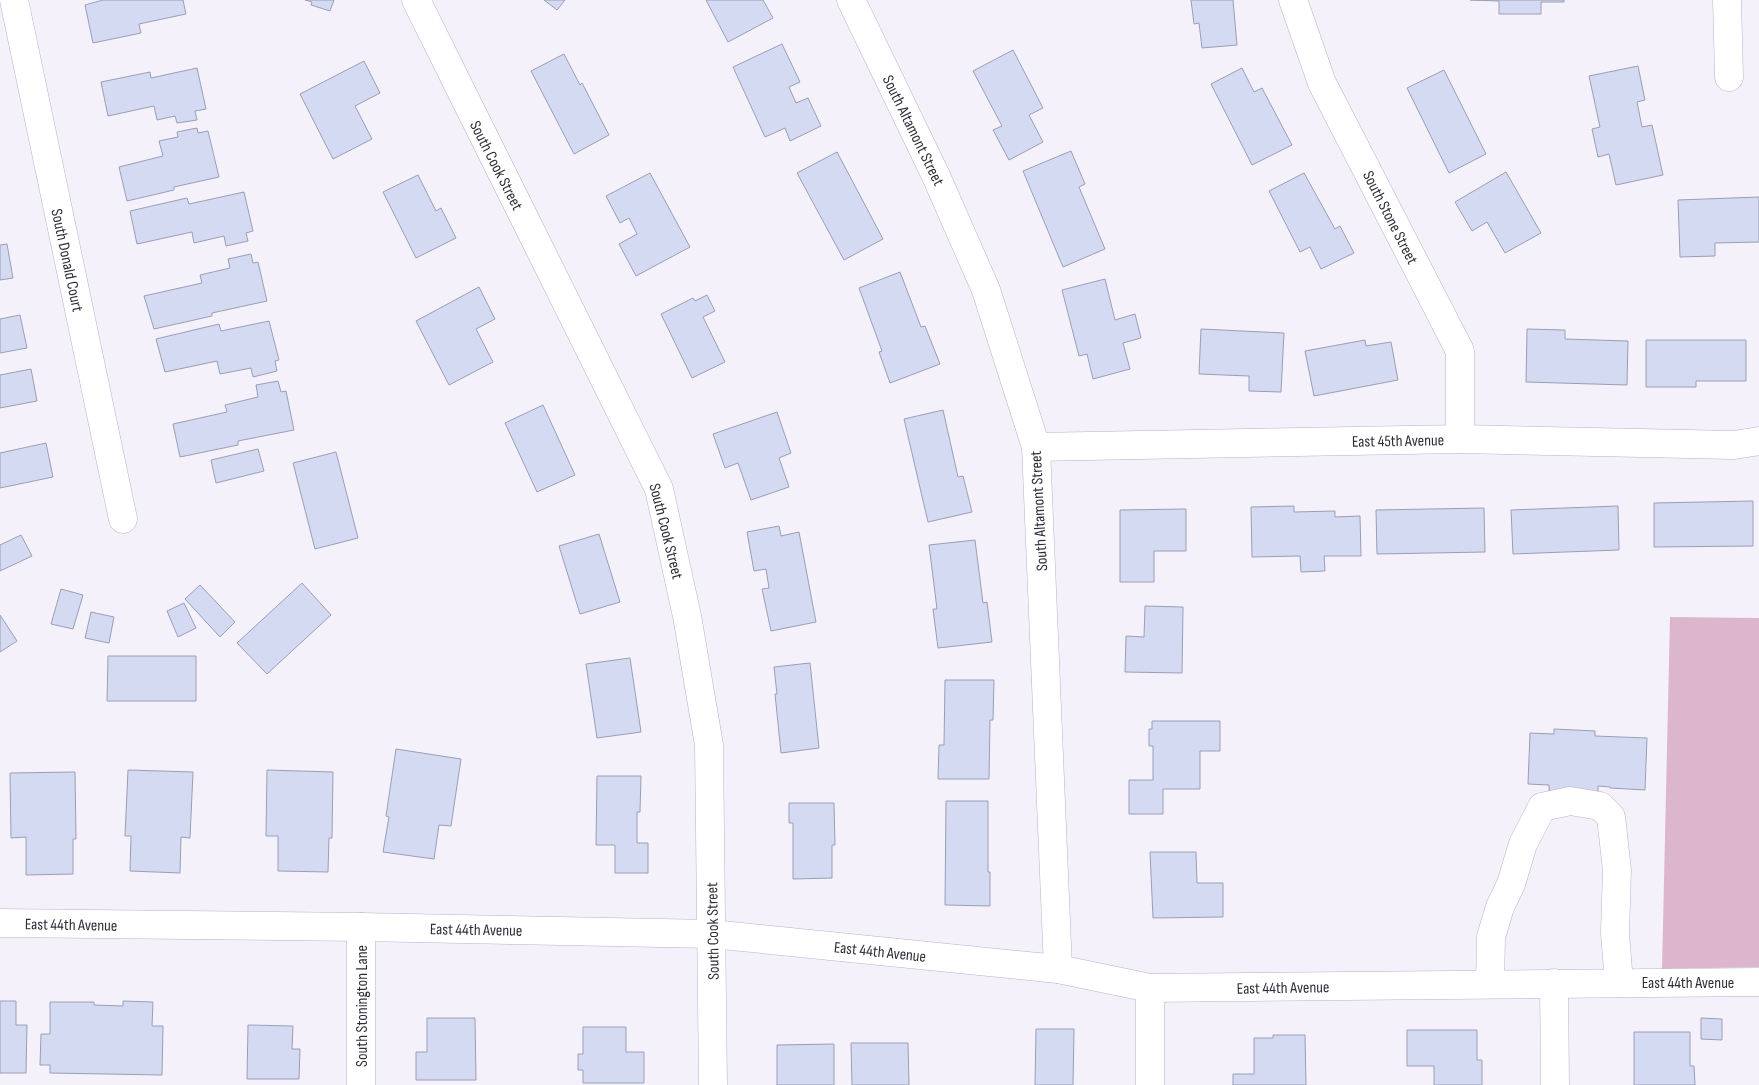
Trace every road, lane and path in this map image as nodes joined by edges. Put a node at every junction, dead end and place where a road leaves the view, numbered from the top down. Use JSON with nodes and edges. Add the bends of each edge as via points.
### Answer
{"nodes":[{"id":1,"x":14,"y":0,"type":"edge"},
{"id":2,"x":416,"y":0,"type":"edge"},
{"id":3,"x":851,"y":0,"type":"edge"},
{"id":4,"x":1293,"y":0,"type":"edge"},
{"id":5,"x":1727,"y":0,"type":"edge"},
{"id":6,"x":11,"y":35,"type":"edge"},
{"id":7,"x":1729,"y":77,"type":"dead end"},
{"id":8,"x":1460,"y":439,"type":"junction"},
{"id":9,"x":1759,"y":441,"type":"edge"},
{"id":10,"x":1036,"y":447,"type":"junction"},
{"id":11,"x":123,"y":519,"type":"dead end"},
{"id":12,"x":0,"y":923,"type":"edge"},
{"id":13,"x":361,"y":927,"type":"junction"},
{"id":14,"x":712,"y":934,"type":"junction"},
{"id":15,"x":1058,"y":969,"type":"junction"},
{"id":16,"x":1759,"y":982,"type":"edge"},
{"id":17,"x":1554,"y":983,"type":"junction"},
{"id":18,"x":1619,"y":983,"type":"junction"},
{"id":19,"x":1490,"y":984,"type":"junction"},
{"id":20,"x":1150,"y":988,"type":"junction"},
{"id":21,"x":361,"y":1085,"type":"edge"},
{"id":22,"x":713,"y":1085,"type":"edge"},
{"id":23,"x":1150,"y":1085,"type":"edge"},
{"id":24,"x":1555,"y":1085,"type":"edge"}],
"edges":[{"from":1,"to":6,"type":"street","name":"South Donald Court"},
{"from":2,"to":14,"type":"street","name":"South Cook Street","via":[[659,488],[687,616],[710,745]]},
{"from":3,"to":10,"type":"street","name":"South Altamont Street","via":[[936,176],[986,290]]},
{"from":4,"to":8,"type":"street","name":"South Stone Street","via":[[1322,83],[1460,351]]},
{"from":5,"to":7,"type":"street"},
{"from":6,"to":11,"type":"street","name":"South Donald Court"},
{"from":8,"to":9,"type":"street","name":"East 45th Avenue","via":[[1734,445]]},
{"from":8,"to":10,"type":"street","name":"East 45th Avenue"},
{"from":10,"to":15,"type":"street","name":"South Altamont Street"},
{"from":12,"to":13,"type":"street","name":"East 44th Avenue"},
{"from":13,"to":14,"type":"street","name":"East 44th Avenue"},
{"from":13,"to":21,"type":"street","name":"South Stonington Lane"},
{"from":14,"to":15,"type":"street","name":"East 44th Avenue"},
{"from":14,"to":22,"type":"street","name":"South Cook Street"},
{"from":15,"to":20,"type":"street","name":"East 44th Avenue"},
{"from":16,"to":18,"type":"street","name":"East 44th Avenue"},
{"from":17,"to":18,"type":"street","name":"East 44th Avenue"},
{"from":17,"to":19,"type":"street","name":"East 44th Avenue"},
{"from":17,"to":24,"type":"street"},
{"from":18,"to":19,"type":"street","via":[[1615,932],[1617,870],[1611,817],[1600,806],[1570,801],[1542,807],[1523,844],[1491,937]]},
{"from":19,"to":20,"type":"street","name":"East 44th Avenue"},
{"from":20,"to":23,"type":"street"}]}
